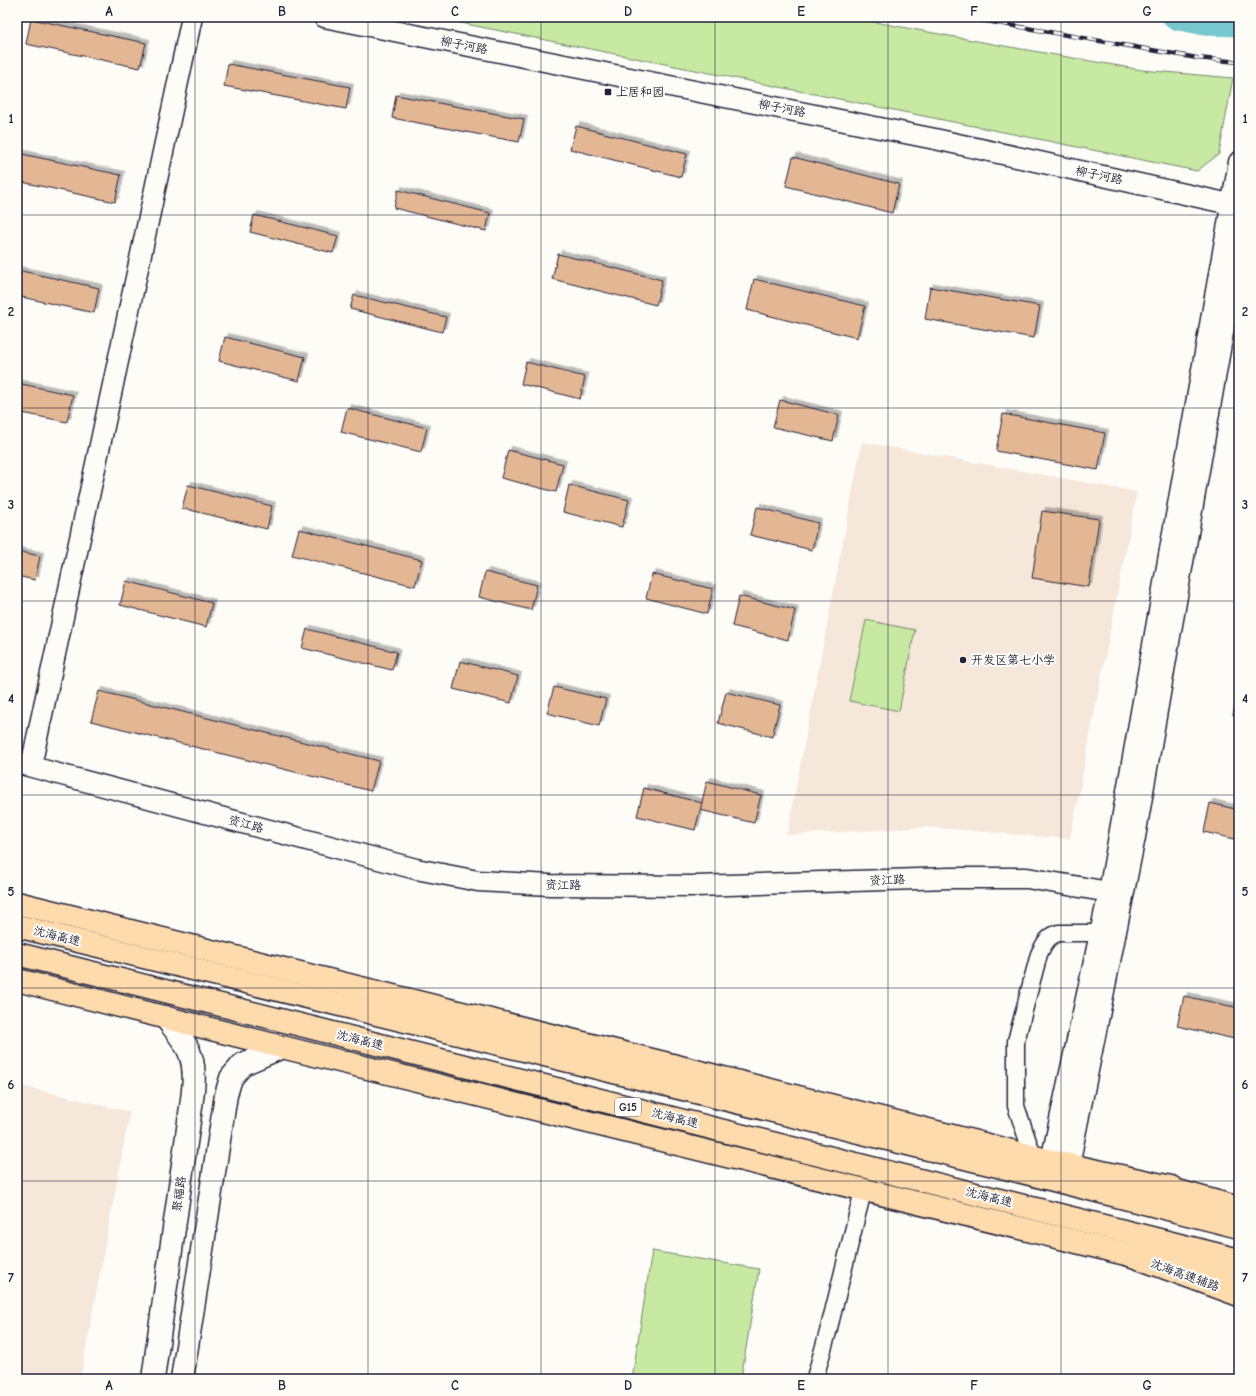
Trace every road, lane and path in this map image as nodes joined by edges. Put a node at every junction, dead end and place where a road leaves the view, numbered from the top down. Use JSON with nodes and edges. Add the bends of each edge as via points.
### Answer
{"nodes":[{"id":1,"x":192,"y":17,"type":"edge"},
{"id":2,"x":324,"y":17,"type":"edge"},
{"id":3,"x":1239,"y":162,"type":"edge"},
{"id":4,"x":1235,"y":205,"type":"edge"},
{"id":5,"x":1239,"y":241,"type":"edge"},
{"id":6,"x":24,"y":765,"type":"edge"},
{"id":7,"x":1116,"y":892,"type":"junction"},
{"id":8,"x":17,"y":903,"type":"edge"},
{"id":9,"x":17,"y":926,"type":"edge"},
{"id":10,"x":1100,"y":933,"type":"junction"},
{"id":11,"x":17,"y":954,"type":"edge"},
{"id":12,"x":17,"y":980,"type":"edge"},
{"id":13,"x":165,"y":1017,"type":"junction"},
{"id":14,"x":282,"y":1047,"type":"junction"},
{"id":15,"x":1051,"y":1161,"type":"junction"},
{"id":16,"x":1153,"y":1184,"type":"junction"},
{"id":17,"x":863,"y":1190,"type":"junction"},
{"id":18,"x":1239,"y":1198,"type":"edge"},
{"id":19,"x":1239,"y":1208,"type":"edge"},
{"id":20,"x":1239,"y":1227,"type":"edge"},
{"id":21,"x":1130,"y":1256,"type":"junction"},
{"id":22,"x":1239,"y":1260,"type":"edge"},
{"id":23,"x":1239,"y":1278,"type":"edge"},
{"id":24,"x":1239,"y":1295,"type":"edge"},
{"id":25,"x":816,"y":1374,"type":"dead end"},
{"id":26,"x":153,"y":1379,"type":"edge"},
{"id":27,"x":182,"y":1379,"type":"edge"}],
"edges":[{"from":1,"to":6,"type":"street"},
{"from":2,"to":4,"type":"street","name":"柳子河路","via":[[935,139]]},
{"from":3,"to":4,"type":"street"},
{"from":4,"to":7,"type":"street"},
{"from":5,"to":7,"type":"street","via":[[1137,829]]},
{"from":6,"to":7,"type":"street","name":"资江路","via":[[416,869],[478,881],[550,885],[695,886],[1027,878]]},
{"from":7,"to":10,"type":"street"},
{"from":7,"to":15,"type":"street"},
{"from":8,"to":15,"type":"highway"},
{"from":9,"to":20,"type":"highway","name":"沈海高速","number":"G15"},
{"from":10,"to":15,"type":"street"},
{"from":10,"to":15,"type":"street","via":[[1058,933],[1045,941],[1039,954],[1016,1041],[1016,1106]]},
{"from":11,"to":22,"type":"highway","name":"沈海高速","number":"G15"},
{"from":12,"to":13,"type":"highway"},
{"from":13,"to":14,"type":"highway"},
{"from":13,"to":26,"type":"main road","name":"聚福路","via":[[191,1056],[194,1074]]},
{"from":14,"to":17,"type":"highway"},
{"from":14,"to":27,"type":"main road","via":[[243,1064],[231,1078],[226,1095]]},
{"from":15,"to":16,"type":"highway"},
{"from":16,"to":18,"type":"highway"},
{"from":16,"to":19,"type":"highway"},
{"from":17,"to":21,"type":"highway"},
{"from":17,"to":25,"type":"street"},
{"from":21,"to":23,"type":"highway"},
{"from":21,"to":24,"type":"highway","name":"沈海高速辅路"}]}
